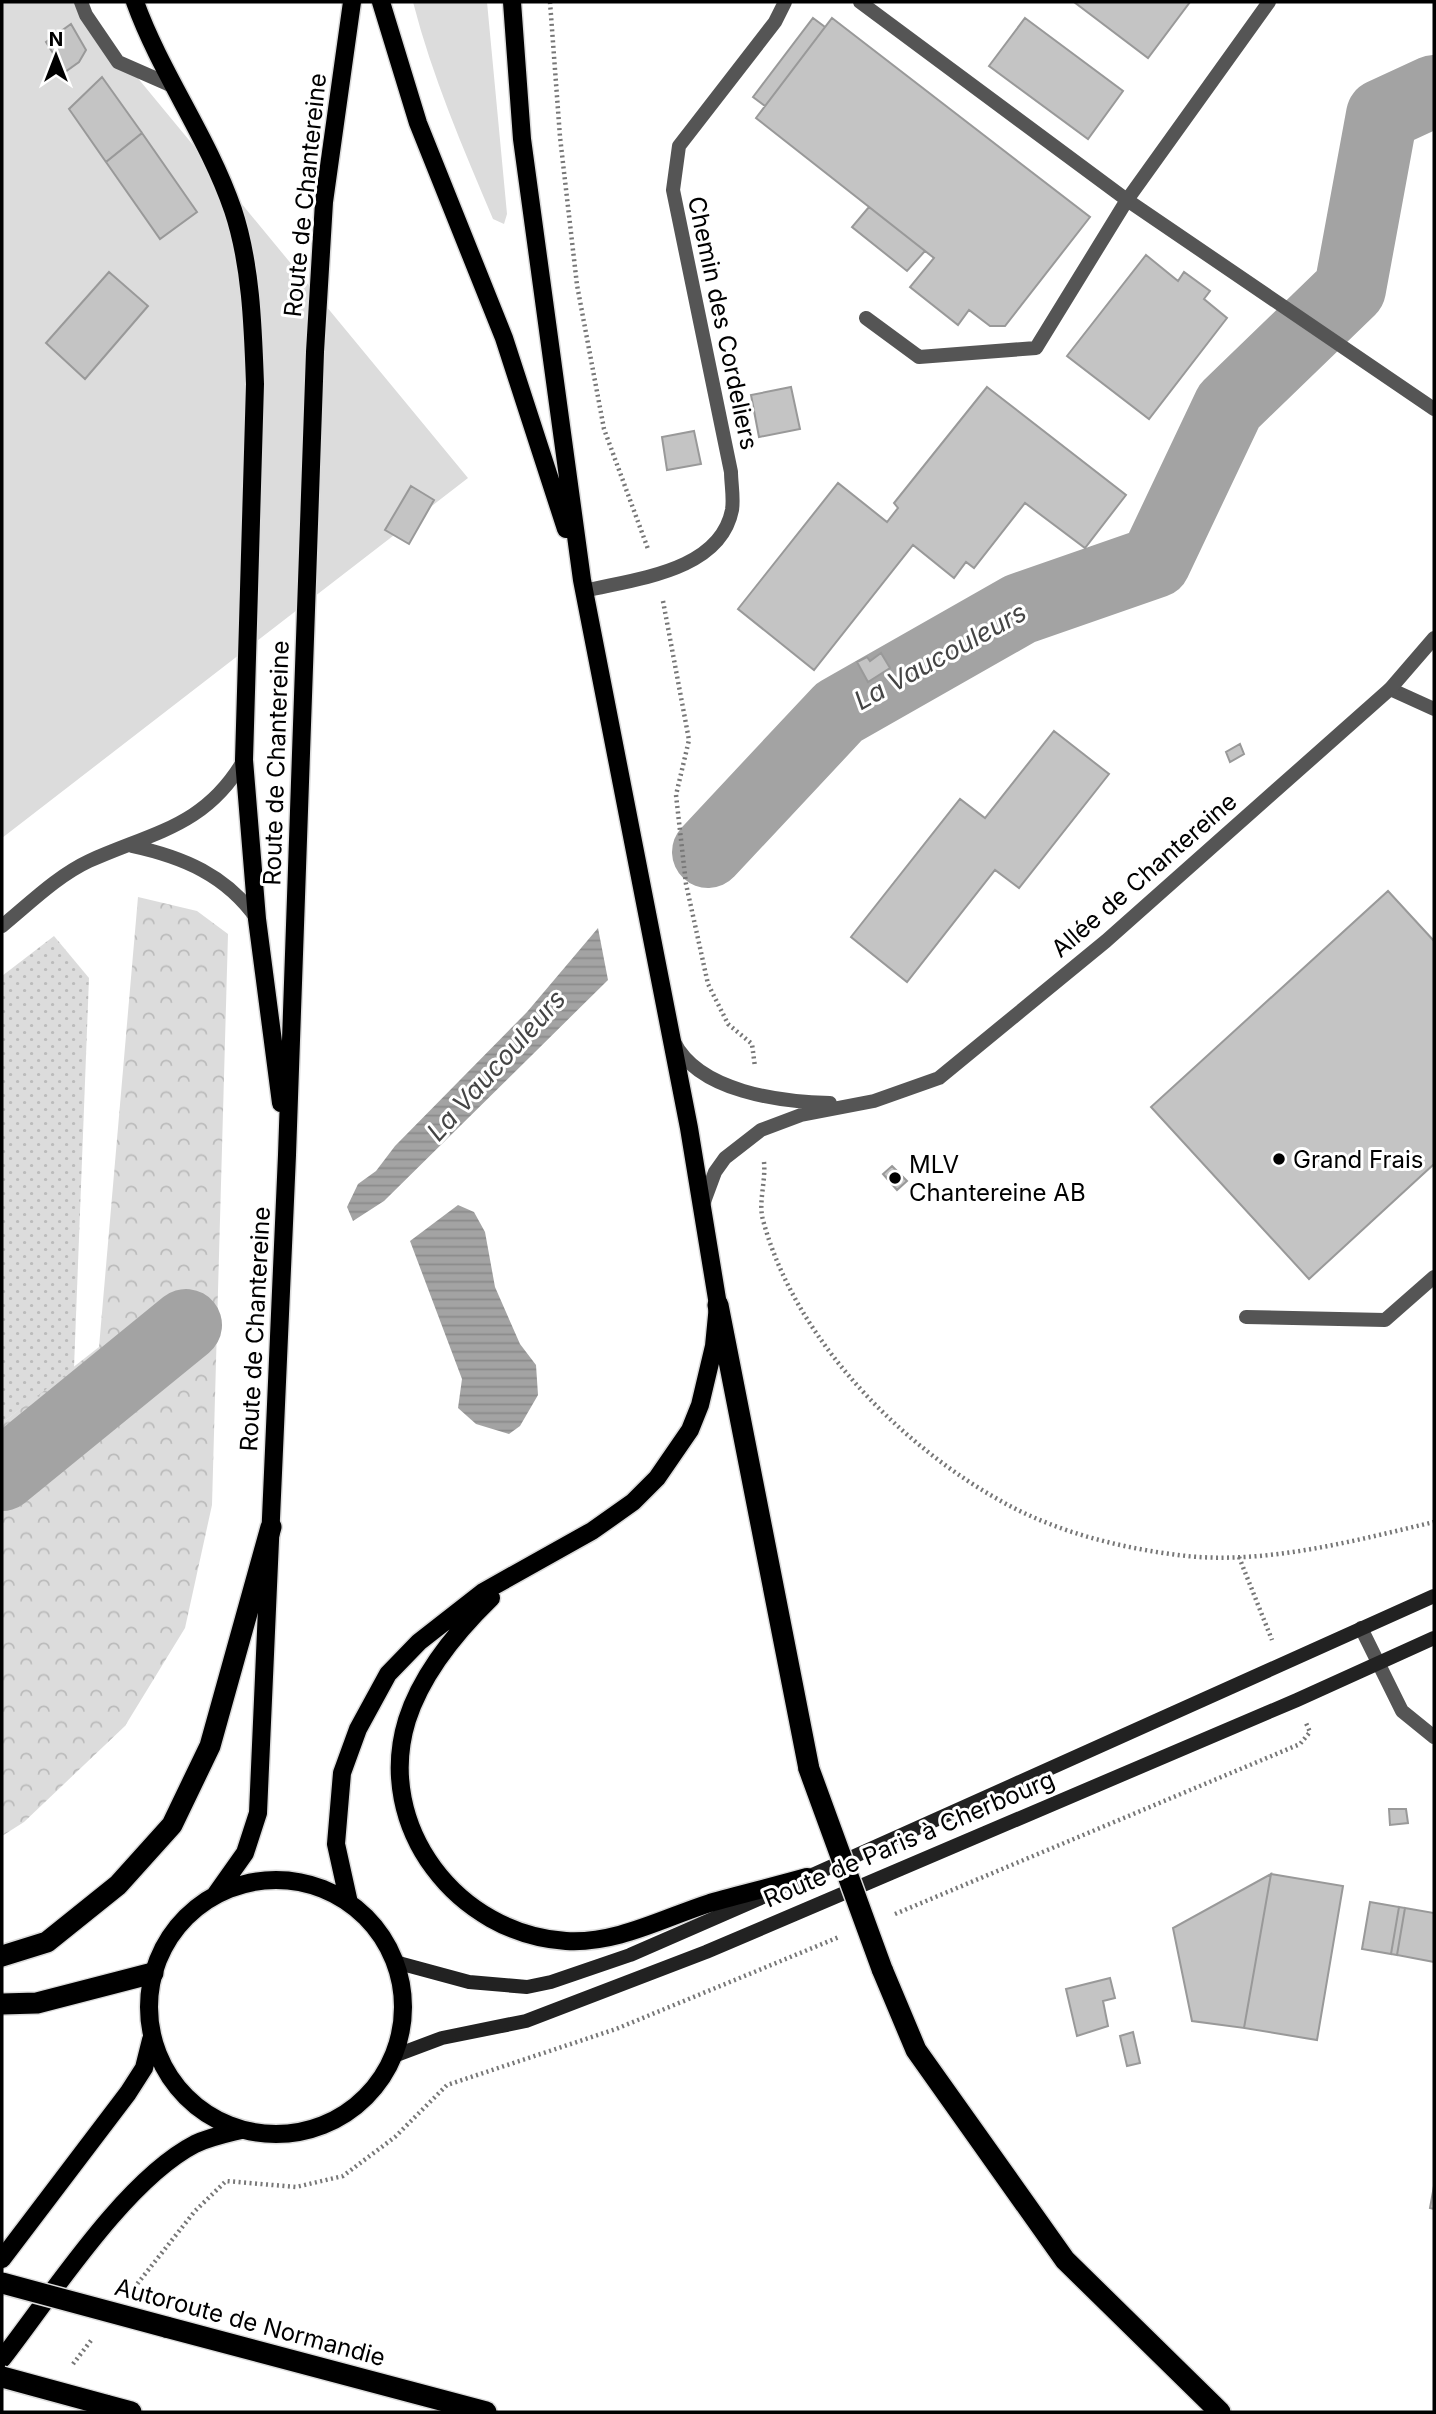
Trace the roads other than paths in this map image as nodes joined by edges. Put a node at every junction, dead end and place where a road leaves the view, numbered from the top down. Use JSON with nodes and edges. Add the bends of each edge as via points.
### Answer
{"nodes":[{"id":1,"x":81,"y":2,"type":"edge"},
{"id":2,"x":135,"y":2,"type":"edge"},
{"id":3,"x":352,"y":2,"type":"edge"},
{"id":4,"x":383,"y":2,"type":"edge"},
{"id":5,"x":512,"y":2,"type":"edge"},
{"id":6,"x":785,"y":2,"type":"edge"},
{"id":7,"x":860,"y":2,"type":"edge"},
{"id":8,"x":1269,"y":2,"type":"edge"},
{"id":9,"x":175,"y":87,"type":"junction"},
{"id":10,"x":1126,"y":201,"type":"junction"},
{"id":11,"x":866,"y":318,"type":"dead end"},
{"id":12,"x":1434,"y":409,"type":"edge"},
{"id":13,"x":583,"y":585,"type":"junction"},
{"id":14,"x":1434,"y":638,"type":"edge"},
{"id":15,"x":1390,"y":689,"type":"junction"},
{"id":16,"x":1434,"y":709,"type":"edge"},
{"id":17,"x":244,"y":760,"type":"junction"},
{"id":18,"x":132,"y":846,"type":"junction"},
{"id":19,"x":257,"y":919,"type":"junction"},
{"id":20,"x":2,"y":926,"type":"edge"},
{"id":21,"x":672,"y":1038,"type":"junction"},
{"id":22,"x":856,"y":1103,"type":"junction"},
{"id":23,"x":287,"y":1155,"type":"junction"},
{"id":24,"x":702,"y":1207,"type":"junction"},
{"id":25,"x":1434,"y":1277,"type":"edge"},
{"id":26,"x":718,"y":1306,"type":"junction"},
{"id":27,"x":1246,"y":1317,"type":"dead end"},
{"id":28,"x":271,"y":1527,"type":"junction"},
{"id":29,"x":519,"y":1571,"type":"junction"},
{"id":30,"x":1434,"y":1595,"type":"edge"},
{"id":31,"x":1361,"y":1628,"type":"junction"},
{"id":32,"x":1434,"y":1638,"type":"edge"},
{"id":33,"x":1378,"y":1664,"type":"junction"},
{"id":34,"x":1434,"y":1737,"type":"edge"},
{"id":35,"x":807,"y":1877,"type":"junction"},
{"id":36,"x":216,"y":1894,"type":"junction"},
{"id":37,"x":349,"y":1903,"type":"junction"},
{"id":38,"x":2,"y":1956,"type":"edge"},
{"id":39,"x":395,"y":1962,"type":"junction"},
{"id":40,"x":153,"y":1973,"type":"junction"},
{"id":41,"x":2,"y":2004,"type":"edge"},
{"id":42,"x":152,"y":2037,"type":"junction"},
{"id":43,"x":394,"y":2056,"type":"junction"},
{"id":44,"x":242,"y":2130,"type":"junction"},
{"id":45,"x":2,"y":2259,"type":"edge"},
{"id":46,"x":2,"y":2283,"type":"edge"},
{"id":47,"x":2,"y":2359,"type":"edge"},
{"id":48,"x":2,"y":2377,"type":"edge"},
{"id":49,"x":131,"y":2412,"type":"edge"},
{"id":50,"x":485,"y":2412,"type":"edge"},
{"id":51,"x":1220,"y":2412,"type":"edge"}],
"edges":[{"from":1,"to":9,"type":"street","via":[[118,62]]},
{"from":2,"to":9,"type":"main road"},
{"from":3,"to":23,"type":"main road","name":"Route de Chantereine","via":[[324,202],[315,352]]},
{"from":4,"to":13,"type":"main road","via":[[439,179],[504,338]]},
{"from":5,"to":13,"type":"main road","via":[[522,139]]},
{"from":6,"to":13,"type":"street","name":"Chemin des Cordeliers","via":[[775,22],[680,146],[673,190],[731,472],[732,510],[715,544],[689,562],[656,574]]},
{"from":7,"to":10,"type":"street"},
{"from":8,"to":10,"type":"street"},
{"from":9,"to":17,"type":"main road","via":[[233,210],[253,333]]},
{"from":10,"to":11,"type":"street","via":[[1036,348],[919,357]]},
{"from":10,"to":12,"type":"street"},
{"from":13,"to":21,"type":"main road"},
{"from":14,"to":15,"type":"street","name":"Allée de Chantereine"},
{"from":15,"to":16,"type":"street"},
{"from":15,"to":22,"type":"street","name":"Allée de Chantereine","via":[[1106,942],[939,1078]]},
{"from":17,"to":18,"type":"street","via":[[223,791],[201,812]]},
{"from":17,"to":19,"type":"main road"},
{"from":18,"to":19,"type":"street","via":[[163,853],[215,876]]},
{"from":18,"to":20,"type":"street","via":[[69,872]]},
{"from":19,"to":23,"type":"main road"},
{"from":21,"to":22,"type":"street","via":[[678,1050],[705,1074],[734,1087],[786,1102]]},
{"from":21,"to":24,"type":"main road"},
{"from":22,"to":24,"type":"street","via":[[761,1130],[725,1158]]},
{"from":23,"to":28,"type":"main road","name":"Route de Chantereine"},
{"from":24,"to":26,"type":"main road"},
{"from":25,"to":27,"type":"street","via":[[1385,1320]]},
{"from":26,"to":29,"type":"main road","via":[[700,1405],[676,1453],[633,1502],[592,1531]]},
{"from":26,"to":51,"type":"highway","bridge":true,"via":[[809,1769],[916,2050],[1065,2260]]},
{"from":28,"to":36,"type":"main road","name":"Route de Chantereine","via":[[258,1814],[245,1853]]},
{"from":28,"to":38,"type":"highway","via":[[210,1746],[172,1825],[118,1885],[47,1942]]},
{"from":29,"to":35,"type":"main road","via":[[450,1643],[430,1670],[407,1720],[400,1767],[403,1798],[420,1848],[437,1876],[483,1916],[540,1938],[570,1941],[626,1933]]},
{"from":29,"to":37,"type":"main road","via":[[483,1592],[419,1642],[388,1674],[358,1729],[342,1773],[335,1823],[335,1844]]},
{"from":30,"to":31,"type":"main road"},
{"from":31,"to":33,"type":"street"},
{"from":31,"to":35,"type":"main road"},
{"from":32,"to":33,"type":"main road","name":"Route de Paris à Cherbourg"},
{"from":33,"to":34,"type":"street","via":[[1402,1711]]},
{"from":33,"to":43,"type":"main road","name":"Route de Paris à Cherbourg","via":[[706,1952],[526,2021],[442,2038]]},
{"from":35,"to":39,"type":"main road","via":[[663,1942],[539,1984],[469,1982]]},
{"from":36,"to":37,"type":"main road","via":[[261,1881],[284,1881],[307,1884]]},
{"from":36,"to":40,"type":"main road","via":[[170,1935]]},
{"from":37,"to":39,"type":"main road","via":[[376,1929]]},
{"from":39,"to":43,"type":"main road","via":[[403,2009]]},
{"from":40,"to":41,"type":"highway","via":[[37,2003]]},
{"from":40,"to":42,"type":"main road","via":[[149,1994]]},
{"from":42,"to":44,"type":"main road","via":[[178,2089],[207,2114]]},
{"from":42,"to":45,"type":"main road","via":[[144,2068],[128,2093]]},
{"from":43,"to":44,"type":"main road","via":[[380,2081],[339,2118],[290,2133]]},
{"from":44,"to":47,"type":"main road","via":[[215,2136],[178,2154],[130,2196]]},
{"from":46,"to":50,"type":"highway","name":"Autoroute de Normandie","bridge":true},
{"from":48,"to":49,"type":"highway","bridge":true}]}
